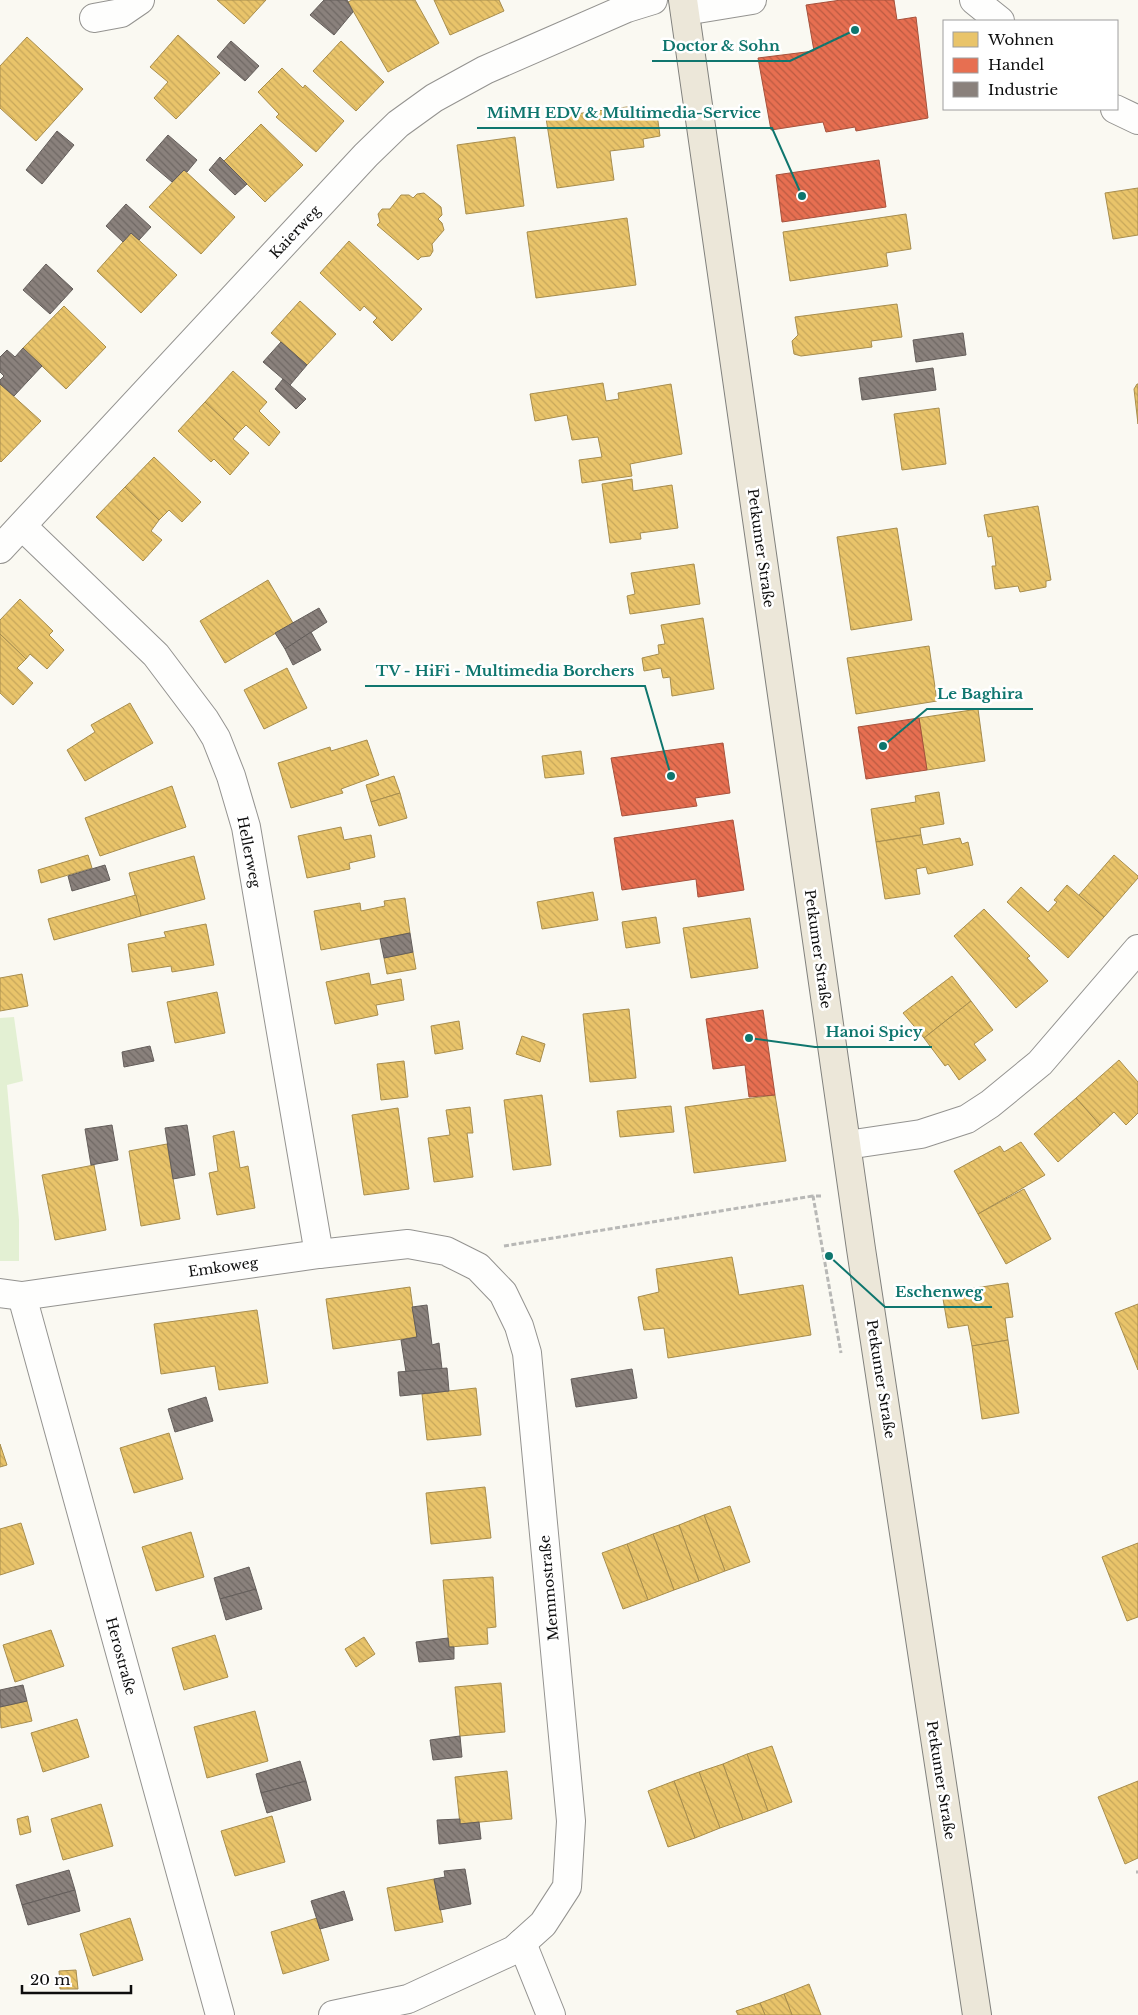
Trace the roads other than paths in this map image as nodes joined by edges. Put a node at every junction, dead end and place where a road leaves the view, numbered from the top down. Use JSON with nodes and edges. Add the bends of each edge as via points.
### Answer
{"nodes":[{"id":1,"x":140,"y":0,"type":"edge"},
{"id":2,"x":654,"y":0,"type":"edge"},
{"id":3,"x":752,"y":0,"type":"edge"},
{"id":4,"x":974,"y":0,"type":"edge"},
{"id":5,"x":684,"y":6,"type":"edge"},
{"id":6,"x":94,"y":18,"type":"dead end"},
{"id":7,"x":999,"y":20,"type":"edge"},
{"id":8,"x":1117,"y":110,"type":"edge"},
{"id":9,"x":1138,"y":120,"type":"edge"},
{"id":10,"x":22,"y":526,"type":"junction"},
{"id":11,"x":0,"y":550,"type":"edge"},
{"id":12,"x":1138,"y":949,"type":"edge"},
{"id":13,"x":847,"y":1145,"type":"junction"},
{"id":14,"x":446,"y":1252,"type":"joint"},
{"id":15,"x":319,"y":1254,"type":"junction"},
{"id":16,"x":11,"y":1295,"type":"edge"},
{"id":17,"x":522,"y":1943,"type":"junction"},
{"id":18,"x":220,"y":2015,"type":"edge"},
{"id":19,"x":333,"y":2015,"type":"edge"},
{"id":20,"x":551,"y":2015,"type":"edge"},
{"id":21,"x":977,"y":2015,"type":"edge"}],
"edges":[{"from":1,"to":6,"type":"street","via":[[121,13]]},
{"from":2,"to":10,"type":"street","name":"Kaierweg","via":[[627,8],[485,70],[434,98],[398,124]]},
{"from":3,"to":5,"type":"street"},
{"from":4,"to":7,"type":"street"},
{"from":5,"to":13,"type":"main road","name":"Petkumer Straße"},
{"from":8,"to":9,"type":"street"},
{"from":10,"to":11,"type":"street","name":"Kaierweg"},
{"from":10,"to":15,"type":"street","name":"Hellerweg","via":[[156,655],[205,720],[219,745],[246,827]]},
{"from":12,"to":13,"type":"street","via":[[1040,1063],[990,1104],[967,1119],[921,1134]]},
{"from":13,"to":21,"type":"main road","name":"Petkumer Straße","via":[[860,1249]]},
{"from":14,"to":15,"type":"street","name":"Emkoweg","via":[[408,1244]]},
{"from":14,"to":17,"type":"street","name":"Memmostraße","via":[[478,1268],[503,1293],[519,1326],[527,1353],[571,1821],[567,1887],[544,1924]]},
{"from":15,"to":16,"type":"street","name":"Emkoweg"},
{"from":16,"to":18,"type":"street","name":"Herostraße"},
{"from":17,"to":19,"type":"street","name":"Memmostraße","via":[[514,1950],[408,1999]]},
{"from":17,"to":20,"type":"street"}]}
